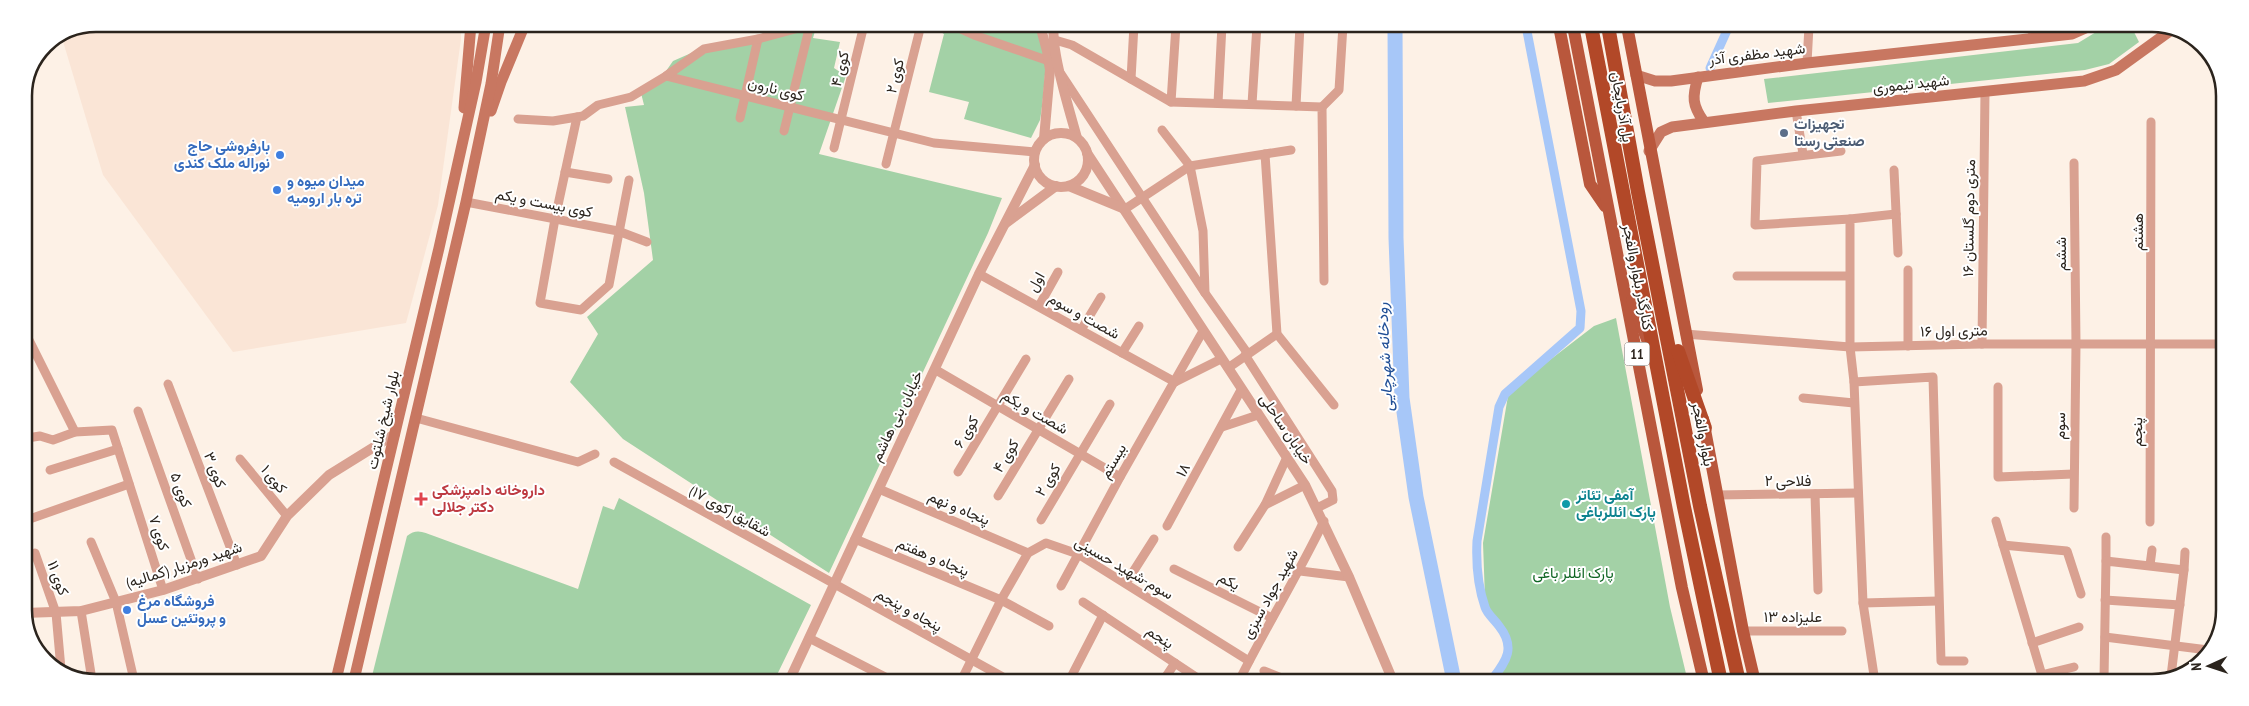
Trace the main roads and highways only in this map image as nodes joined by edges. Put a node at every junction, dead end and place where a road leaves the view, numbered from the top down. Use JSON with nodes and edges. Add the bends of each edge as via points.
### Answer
{"nodes":[{"id":1,"x":471,"y":32,"type":"edge"},
{"id":2,"x":485,"y":32,"type":"edge"},
{"id":3,"x":499,"y":32,"type":"edge"},
{"id":4,"x":522,"y":32,"type":"edge"},
{"id":5,"x":1560,"y":32,"type":"edge"},
{"id":6,"x":1574,"y":32,"type":"edge"},
{"id":7,"x":1592,"y":32,"type":"edge"},
{"id":8,"x":1609,"y":32,"type":"edge"},
{"id":9,"x":1628,"y":32,"type":"edge"},
{"id":10,"x":2032,"y":32,"type":"edge"},
{"id":11,"x":2076,"y":32,"type":"edge"},
{"id":12,"x":2166,"y":34,"type":"edge"},
{"id":13,"x":1636,"y":75,"type":"junction"},
{"id":14,"x":1698,"y":77,"type":"junction"},
{"id":15,"x":1704,"y":122,"type":"junction"},
{"id":16,"x":1650,"y":152,"type":"junction"},
{"id":17,"x":458,"y":167,"type":"junction"},
{"id":18,"x":473,"y":170,"type":"junction"},
{"id":19,"x":1638,"y":192,"type":"joint"},
{"id":20,"x":1609,"y":212,"type":"junction"},
{"id":21,"x":1619,"y":262,"type":"junction"},
{"id":22,"x":1662,"y":304,"type":"junction"},
{"id":23,"x":411,"y":367,"type":"junction"},
{"id":24,"x":1658,"y":369,"type":"junction"},
{"id":25,"x":427,"y":370,"type":"junction"},
{"id":26,"x":1704,"y":428,"type":"junction"},
{"id":27,"x":357,"y":594,"type":"junction"},
{"id":28,"x":373,"y":598,"type":"junction"},
{"id":29,"x":337,"y":674,"type":"edge"},
{"id":30,"x":355,"y":674,"type":"edge"},
{"id":31,"x":1702,"y":674,"type":"edge"},
{"id":32,"x":1720,"y":674,"type":"edge"},
{"id":33,"x":1737,"y":674,"type":"edge"},
{"id":34,"x":1753,"y":674,"type":"edge"}],
"edges":[{"from":1,"to":17,"type":"main road"},
{"from":2,"to":17,"type":"main road"},
{"from":3,"to":18,"type":"main road"},
{"from":4,"to":18,"type":"main road","via":[[501,82]]},
{"from":5,"to":20,"type":"main road","via":[[1590,184]]},
{"from":6,"to":20,"type":"main road","name":"کنارگذر بلوار والفجر","number":"11"},
{"from":7,"to":24,"type":"highway","name":"پل آذربایجان","number":"11"},
{"from":8,"to":19,"type":"highway","name":"پل آذربایجان"},
{"from":9,"to":13,"type":"main road"},
{"from":10,"to":11,"type":"main road","name":"شهید مظفری آذر"},
{"from":10,"to":14,"type":"main road","name":"شهید مظفری آذر"},
{"from":12,"to":15,"type":"main road","name":"شهید تیموری","via":[[2116,70],[2084,80]]},
{"from":13,"to":14,"type":"main road","name":"شهید مظفری آذر","via":[[1655,81]]},
{"from":13,"to":16,"type":"main road"},
{"from":14,"to":15,"type":"main road","via":[[1693,92],[1694,108]]},
{"from":15,"to":16,"type":"main road","name":"شهید تیموری","via":[[1661,132]]},
{"from":16,"to":26,"type":"main road"},
{"from":17,"to":23,"type":"main road","name":"بلوار شیخ شلتوت"},
{"from":18,"to":25,"type":"main road"},
{"from":19,"to":22,"type":"highway","name":"بلوار والفجر","number":"11"},
{"from":20,"to":21,"type":"main road","name":"کنارگذر بلوار والفجر","number":"11"},
{"from":21,"to":24,"type":"main road"},
{"from":21,"to":31,"type":"main road","name":"کنارگذر بلوار والفجر","number":"11","via":[[1682,588]]},
{"from":22,"to":26,"type":"highway"},
{"from":22,"to":33,"type":"highway","name":"بلوار والفجر","number":"11","via":[[1700,506]]},
{"from":23,"to":25,"type":"main road"},
{"from":23,"to":27,"type":"main road","name":"بلوار شیخ شلتوت"},
{"from":24,"to":32,"type":"highway","number":"11"},
{"from":25,"to":28,"type":"main road"},
{"from":26,"to":34,"type":"main road"},
{"from":27,"to":28,"type":"main road"},
{"from":27,"to":29,"type":"main road","name":"بلوار شیخ شلتوت"},
{"from":28,"to":30,"type":"main road"}]}
